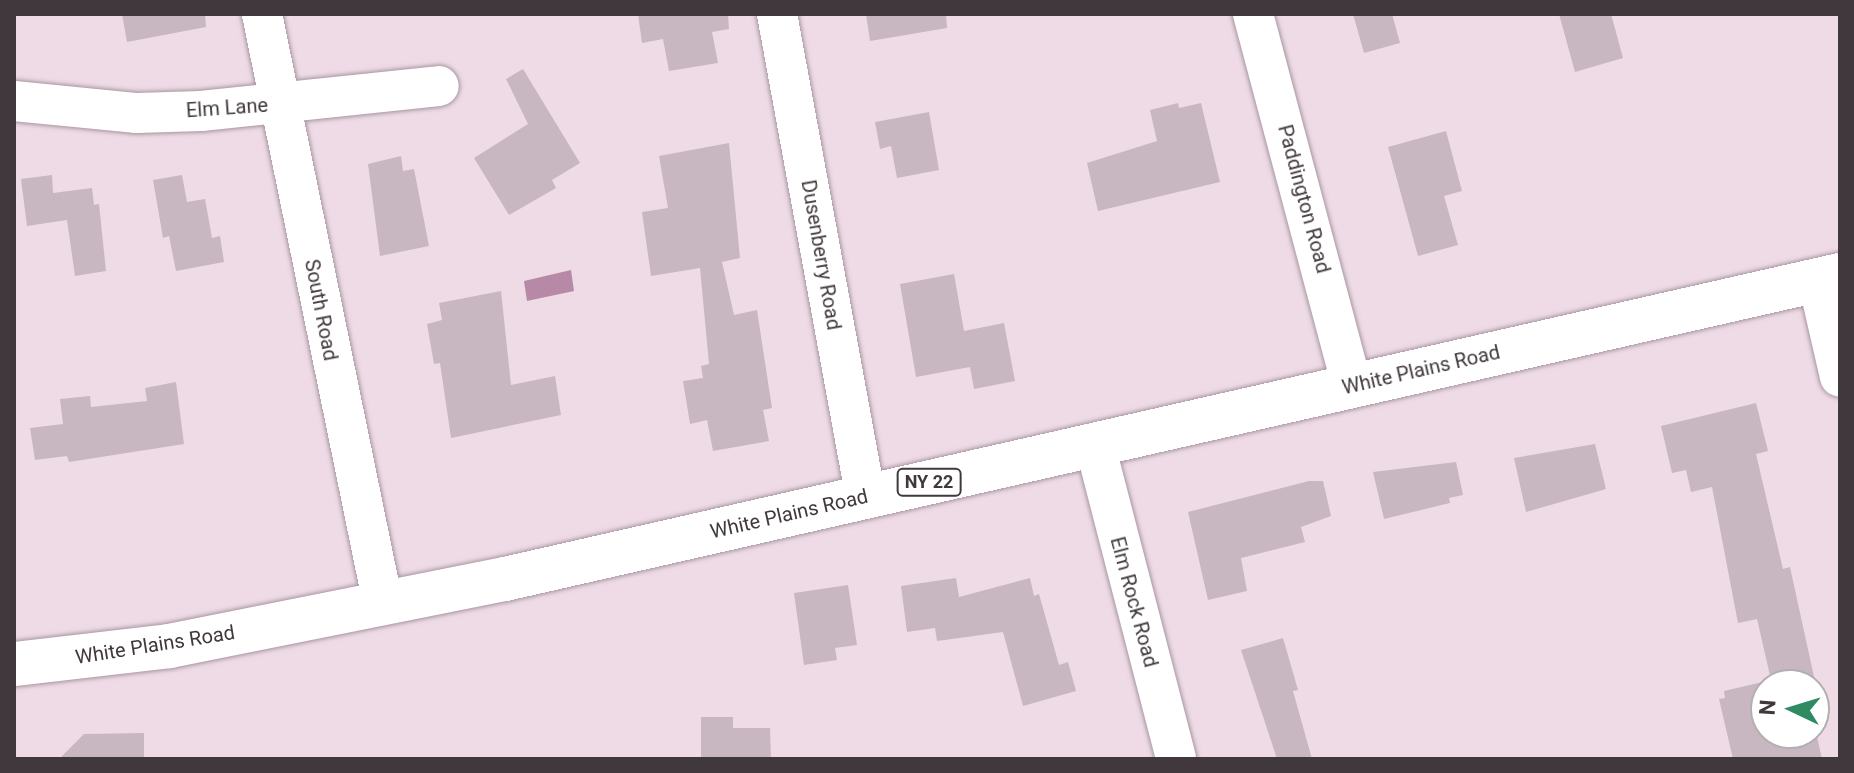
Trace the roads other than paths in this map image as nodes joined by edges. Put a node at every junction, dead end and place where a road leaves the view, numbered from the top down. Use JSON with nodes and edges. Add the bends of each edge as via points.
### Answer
{"nodes":[{"id":1,"x":262,"y":14,"type":"edge"},
{"id":2,"x":777,"y":14,"type":"edge"},
{"id":3,"x":1253,"y":14,"type":"edge"},
{"id":4,"x":439,"y":86,"type":"dead end"},
{"id":5,"x":14,"y":101,"type":"edge"},
{"id":6,"x":280,"y":104,"type":"junction"},
{"id":7,"x":1829,"y":278,"type":"edge"},
{"id":8,"x":1840,"y":377,"type":"edge"},
{"id":9,"x":1352,"y":385,"type":"junction"},
{"id":10,"x":1095,"y":445,"type":"junction"},
{"id":11,"x":866,"y":497,"type":"junction"},
{"id":12,"x":383,"y":604,"type":"junction"},
{"id":13,"x":14,"y":664,"type":"edge"},
{"id":14,"x":1176,"y":759,"type":"edge"}],
"edges":[{"from":1,"to":6,"type":"street","name":"South Road"},
{"from":2,"to":11,"type":"street","name":"Dusenberry Road"},
{"from":3,"to":9,"type":"street","name":"Paddington Road"},
{"from":4,"to":6,"type":"street","name":"Elm Lane"},
{"from":5,"to":6,"type":"street","name":"Elm Lane","via":[[137,113]]},
{"from":6,"to":12,"type":"street","name":"South Road"},
{"from":7,"to":8,"type":"street"},
{"from":7,"to":9,"type":"main road","name":"White Plains Road","number":"NY 22"},
{"from":9,"to":10,"type":"main road","name":"White Plains Road","number":"NY 22"},
{"from":10,"to":11,"type":"main road","name":"White Plains Road","number":"NY 22"},
{"from":10,"to":14,"type":"street","name":"Elm Rock Road"},
{"from":11,"to":12,"type":"main road","name":"White Plains Road","number":"NY 22"},
{"from":12,"to":13,"type":"main road","name":"White Plains Road","number":"NY 22","via":[[169,646]]}]}
